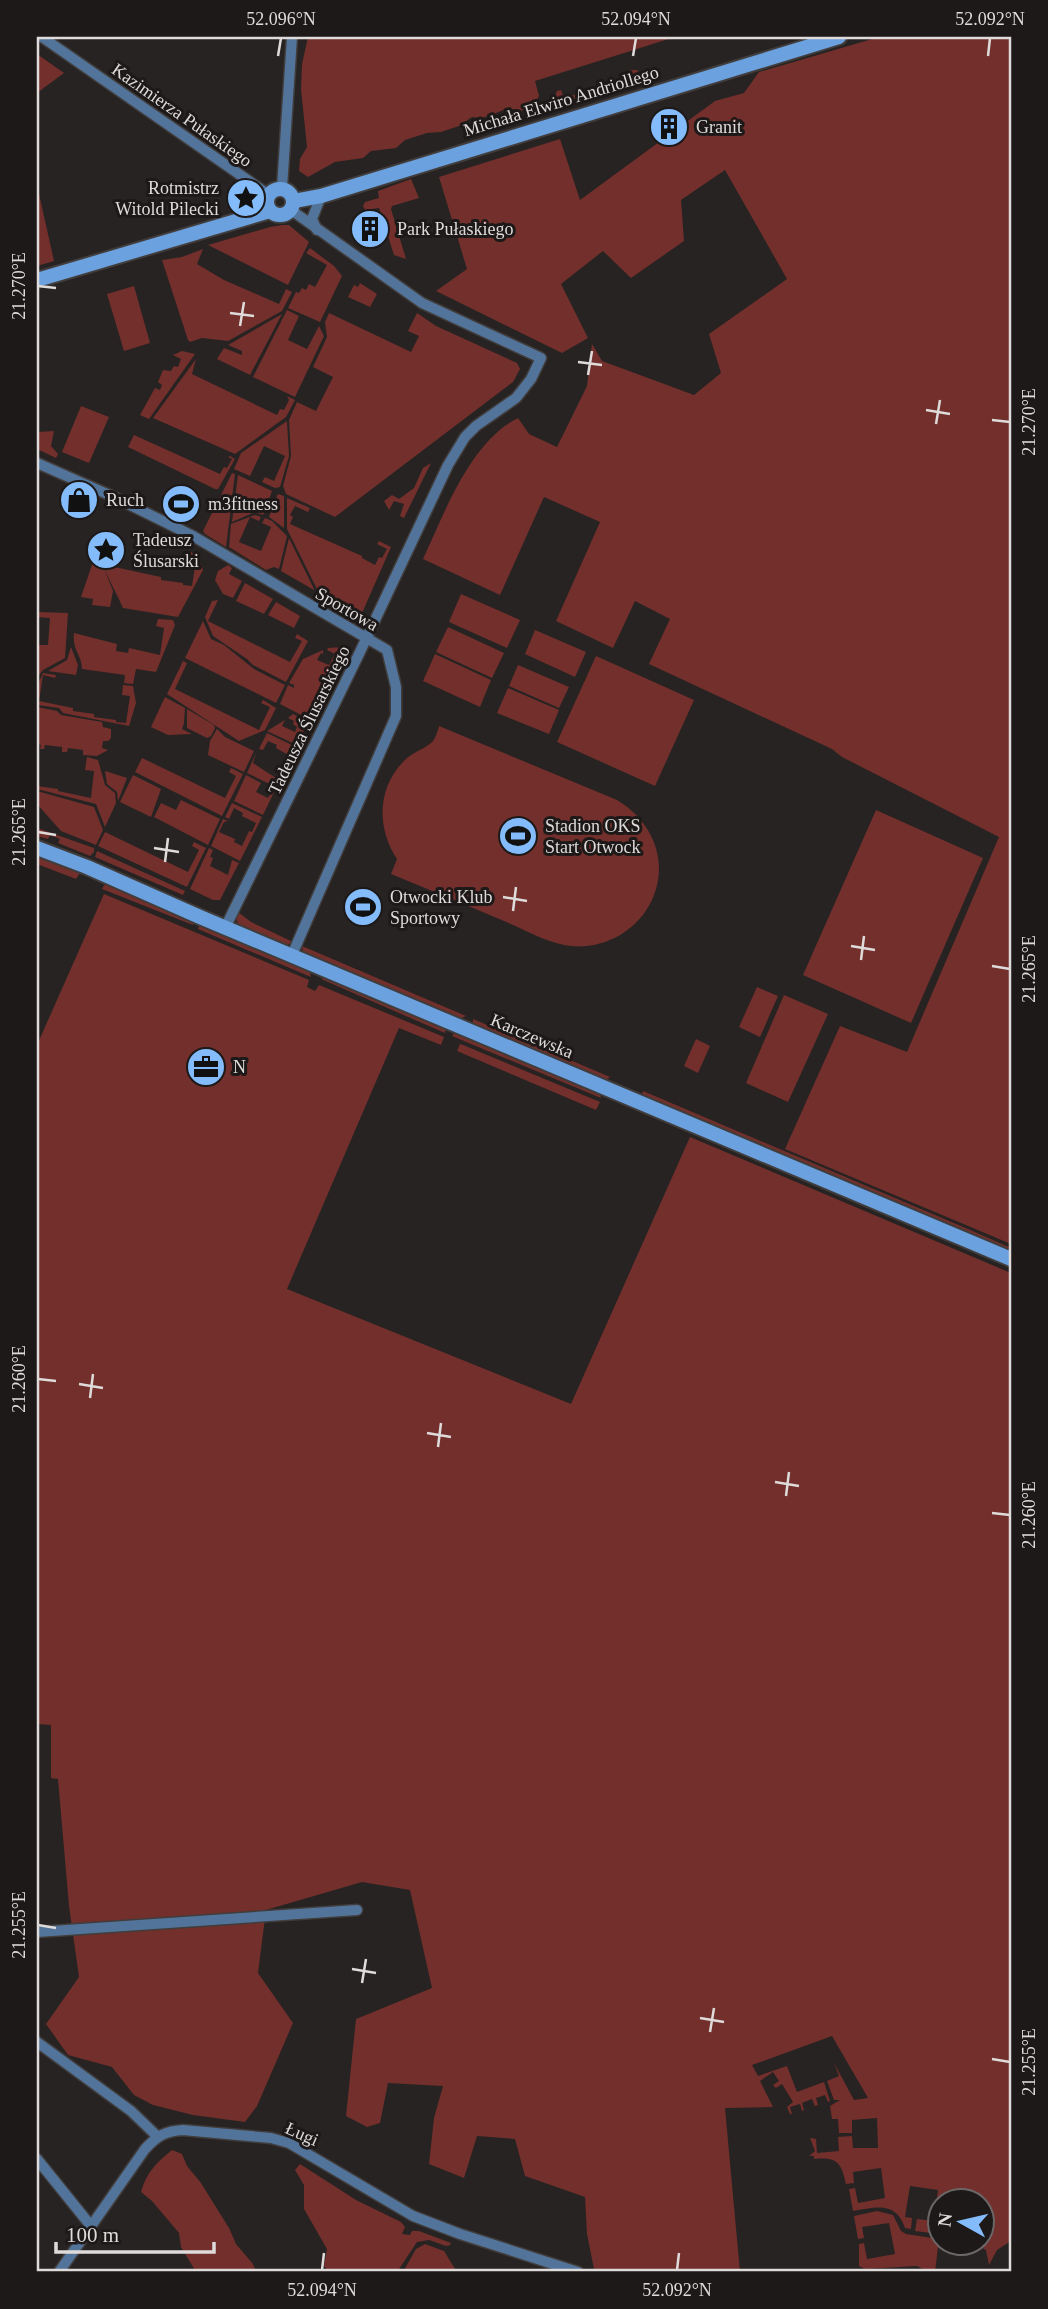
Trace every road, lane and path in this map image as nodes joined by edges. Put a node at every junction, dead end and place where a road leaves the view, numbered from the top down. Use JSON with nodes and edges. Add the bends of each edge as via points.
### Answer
{"nodes":[{"id":1,"x":42,"y":37,"type":"edge"},
{"id":2,"x":292,"y":37,"type":"edge"},
{"id":3,"x":839,"y":37,"type":"edge"},
{"id":4,"x":276,"y":191,"type":"junction"},
{"id":5,"x":321,"y":196,"type":"junction"},
{"id":6,"x":293,"y":206,"type":"junction"},
{"id":7,"x":270,"y":212,"type":"junction"},
{"id":8,"x":317,"y":230,"type":"junction"},
{"id":9,"x":37,"y":280,"type":"edge"},
{"id":10,"x":37,"y":463,"type":"edge"},
{"id":11,"x":366,"y":639,"type":"junction"},
{"id":12,"x":37,"y":848,"type":"edge"},
{"id":13,"x":225,"y":928,"type":"junction"},
{"id":14,"x":292,"y":956,"type":"junction"},
{"id":15,"x":1011,"y":1259,"type":"edge"},
{"id":16,"x":357,"y":1910,"type":"dead end"},
{"id":17,"x":37,"y":1932,"type":"edge"},
{"id":18,"x":37,"y":2042,"type":"edge"},
{"id":19,"x":157,"y":2136,"type":"junction"},
{"id":20,"x":37,"y":2159,"type":"edge"},
{"id":21,"x":91,"y":2226,"type":"junction"},
{"id":22,"x":59,"y":2272,"type":"edge"},
{"id":23,"x":578,"y":2272,"type":"edge"}],
"edges":[{"from":1,"to":4,"type":"street","name":"Kazimierza Pułaskiego"},
{"from":2,"to":4,"type":"street"},
{"from":3,"to":5,"type":"main road","name":"Michała Elwiro Andriollego"},
{"from":4,"to":6,"type":"main road","via":[[291,194]]},
{"from":4,"to":7,"type":"main road","via":[[267,202]]},
{"from":5,"to":6,"type":"main road","name":"Michała Elwiro Andriollego"},
{"from":5,"to":8,"type":"street","via":[[312,219]]},
{"from":6,"to":7,"type":"main road","via":[[282,215]]},
{"from":6,"to":8,"type":"street"},
{"from":7,"to":9,"type":"main road"},
{"from":8,"to":11,"type":"street","name":"Tadeusza Ślusarskiego","via":[[422,303],[541,358],[516,398],[476,426],[447,465]]},
{"from":10,"to":11,"type":"street","name":"Sportowa","via":[[193,536]]},
{"from":11,"to":13,"type":"street","name":"Tadeusza Ślusarskiego"},
{"from":11,"to":14,"type":"street","name":"Sportowa","via":[[387,650],[397,716]]},
{"from":12,"to":13,"type":"main road","name":"Karczewska"},
{"from":13,"to":14,"type":"main road","name":"Karczewska"},
{"from":14,"to":15,"type":"main road","name":"Karczewska"},
{"from":16,"to":17,"type":"street"},
{"from":18,"to":19,"type":"street","via":[[131,2111]]},
{"from":19,"to":21,"type":"street"},
{"from":19,"to":23,"type":"street","name":"Ługi","via":[[183,2130],[289,2143],[422,2220]]},
{"from":20,"to":21,"type":"street"},
{"from":21,"to":22,"type":"street"}]}
